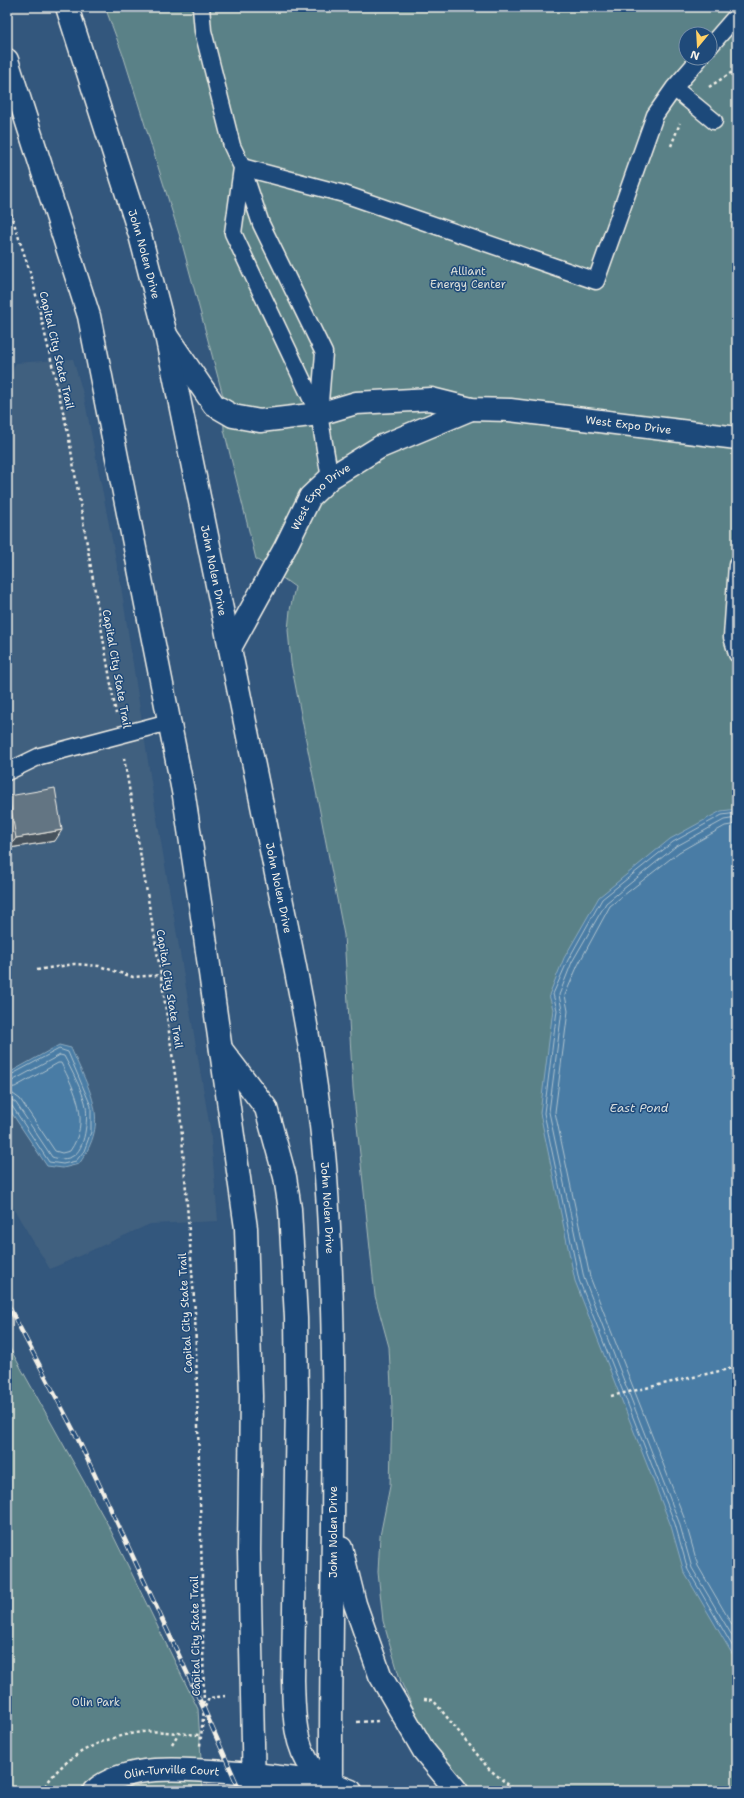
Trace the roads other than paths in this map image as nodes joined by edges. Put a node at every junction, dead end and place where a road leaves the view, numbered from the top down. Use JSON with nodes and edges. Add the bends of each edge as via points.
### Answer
{"nodes":[{"id":1,"x":68,"y":7,"type":"edge"},
{"id":2,"x":200,"y":7,"type":"edge"},
{"id":3,"x":737,"y":15,"type":"edge"},
{"id":4,"x":718,"y":37,"type":"edge"},
{"id":5,"x":7,"y":60,"type":"edge"},
{"id":6,"x":693,"y":66,"type":"edge"},
{"id":7,"x":674,"y":88,"type":"junction"},
{"id":8,"x":714,"y":121,"type":"dead end"},
{"id":9,"x":242,"y":167,"type":"junction"},
{"id":10,"x":166,"y":335,"type":"junction"},
{"id":11,"x":471,"y":409,"type":"junction"},
{"id":12,"x":319,"y":414,"type":"junction"},
{"id":13,"x":737,"y":438,"type":"edge"},
{"id":14,"x":330,"y":478,"type":"junction"},
{"id":15,"x":737,"y":565,"type":"edge"},
{"id":16,"x":230,"y":648,"type":"junction"},
{"id":17,"x":737,"y":654,"type":"edge"},
{"id":18,"x":169,"y":722,"type":"junction"},
{"id":19,"x":7,"y":772,"type":"edge"},
{"id":20,"x":220,"y":1048,"type":"junction"},
{"id":21,"x":334,"y":1521,"type":"junction"},
{"id":22,"x":254,"y":1783,"type":"edge"},
{"id":23,"x":331,"y":1787,"type":"edge"},
{"id":24,"x":94,"y":1791,"type":"edge"},
{"id":25,"x":351,"y":1791,"type":"edge"},
{"id":26,"x":457,"y":1791,"type":"edge"}],
"edges":[{"from":1,"to":10,"type":"main road","name":"John Nolen Drive","via":[[140,235]]},
{"from":2,"to":9,"type":"lane","via":[[203,31],[232,146]]},
{"from":3,"to":4,"type":"lane"},
{"from":5,"to":18,"type":"main road","via":[[89,316]]},
{"from":6,"to":7,"type":"lane"},
{"from":7,"to":8,"type":"lane"},
{"from":7,"to":9,"type":"lane","via":[[655,115],[596,280],[344,194]]},
{"from":9,"to":12,"type":"lane","via":[[261,224],[324,353]]},
{"from":9,"to":12,"type":"lane","via":[[233,232]]},
{"from":10,"to":12,"type":"main road","name":"West Expo Drive","via":[[214,405],[233,416],[260,421]]},
{"from":10,"to":16,"type":"main road","name":"John Nolen Drive"},
{"from":11,"to":12,"type":"main road","name":"West Expo Drive","via":[[431,399],[356,403]]},
{"from":11,"to":13,"type":"main road","name":"West Expo Drive","via":[[510,410]]},
{"from":11,"to":14,"type":"main road","name":"West Expo Drive","via":[[380,447]]},
{"from":12,"to":14,"type":"lane"},
{"from":14,"to":16,"type":"main road","name":"West Expo Drive","via":[[310,497]]},
{"from":15,"to":17,"type":"lane","via":[[732,637]]},
{"from":16,"to":21,"type":"main road","name":"John Nolen Drive","via":[[311,1049],[326,1184],[331,1308]]},
{"from":18,"to":19,"type":"lane","via":[[40,756]]},
{"from":18,"to":20,"type":"main road","via":[[184,796]]},
{"from":20,"to":22,"type":"main road","via":[[246,1228],[251,1396],[249,1550]]},
{"from":20,"to":23,"type":"main road","via":[[266,1108],[285,1177],[290,1209],[298,1400],[294,1717],[301,1749],[312,1768]]},
{"from":21,"to":23,"type":"main road","name":"John Nolen Drive"},
{"from":21,"to":26,"type":"main road","via":[[355,1604],[380,1675],[424,1751]]},
{"from":22,"to":23,"type":"main road","name":"Olin-Turville Court"},
{"from":22,"to":24,"type":"main road","name":"Olin-Turville Court","via":[[199,1771],[156,1769],[122,1775]]},
{"from":23,"to":25,"type":"main road"}]}
